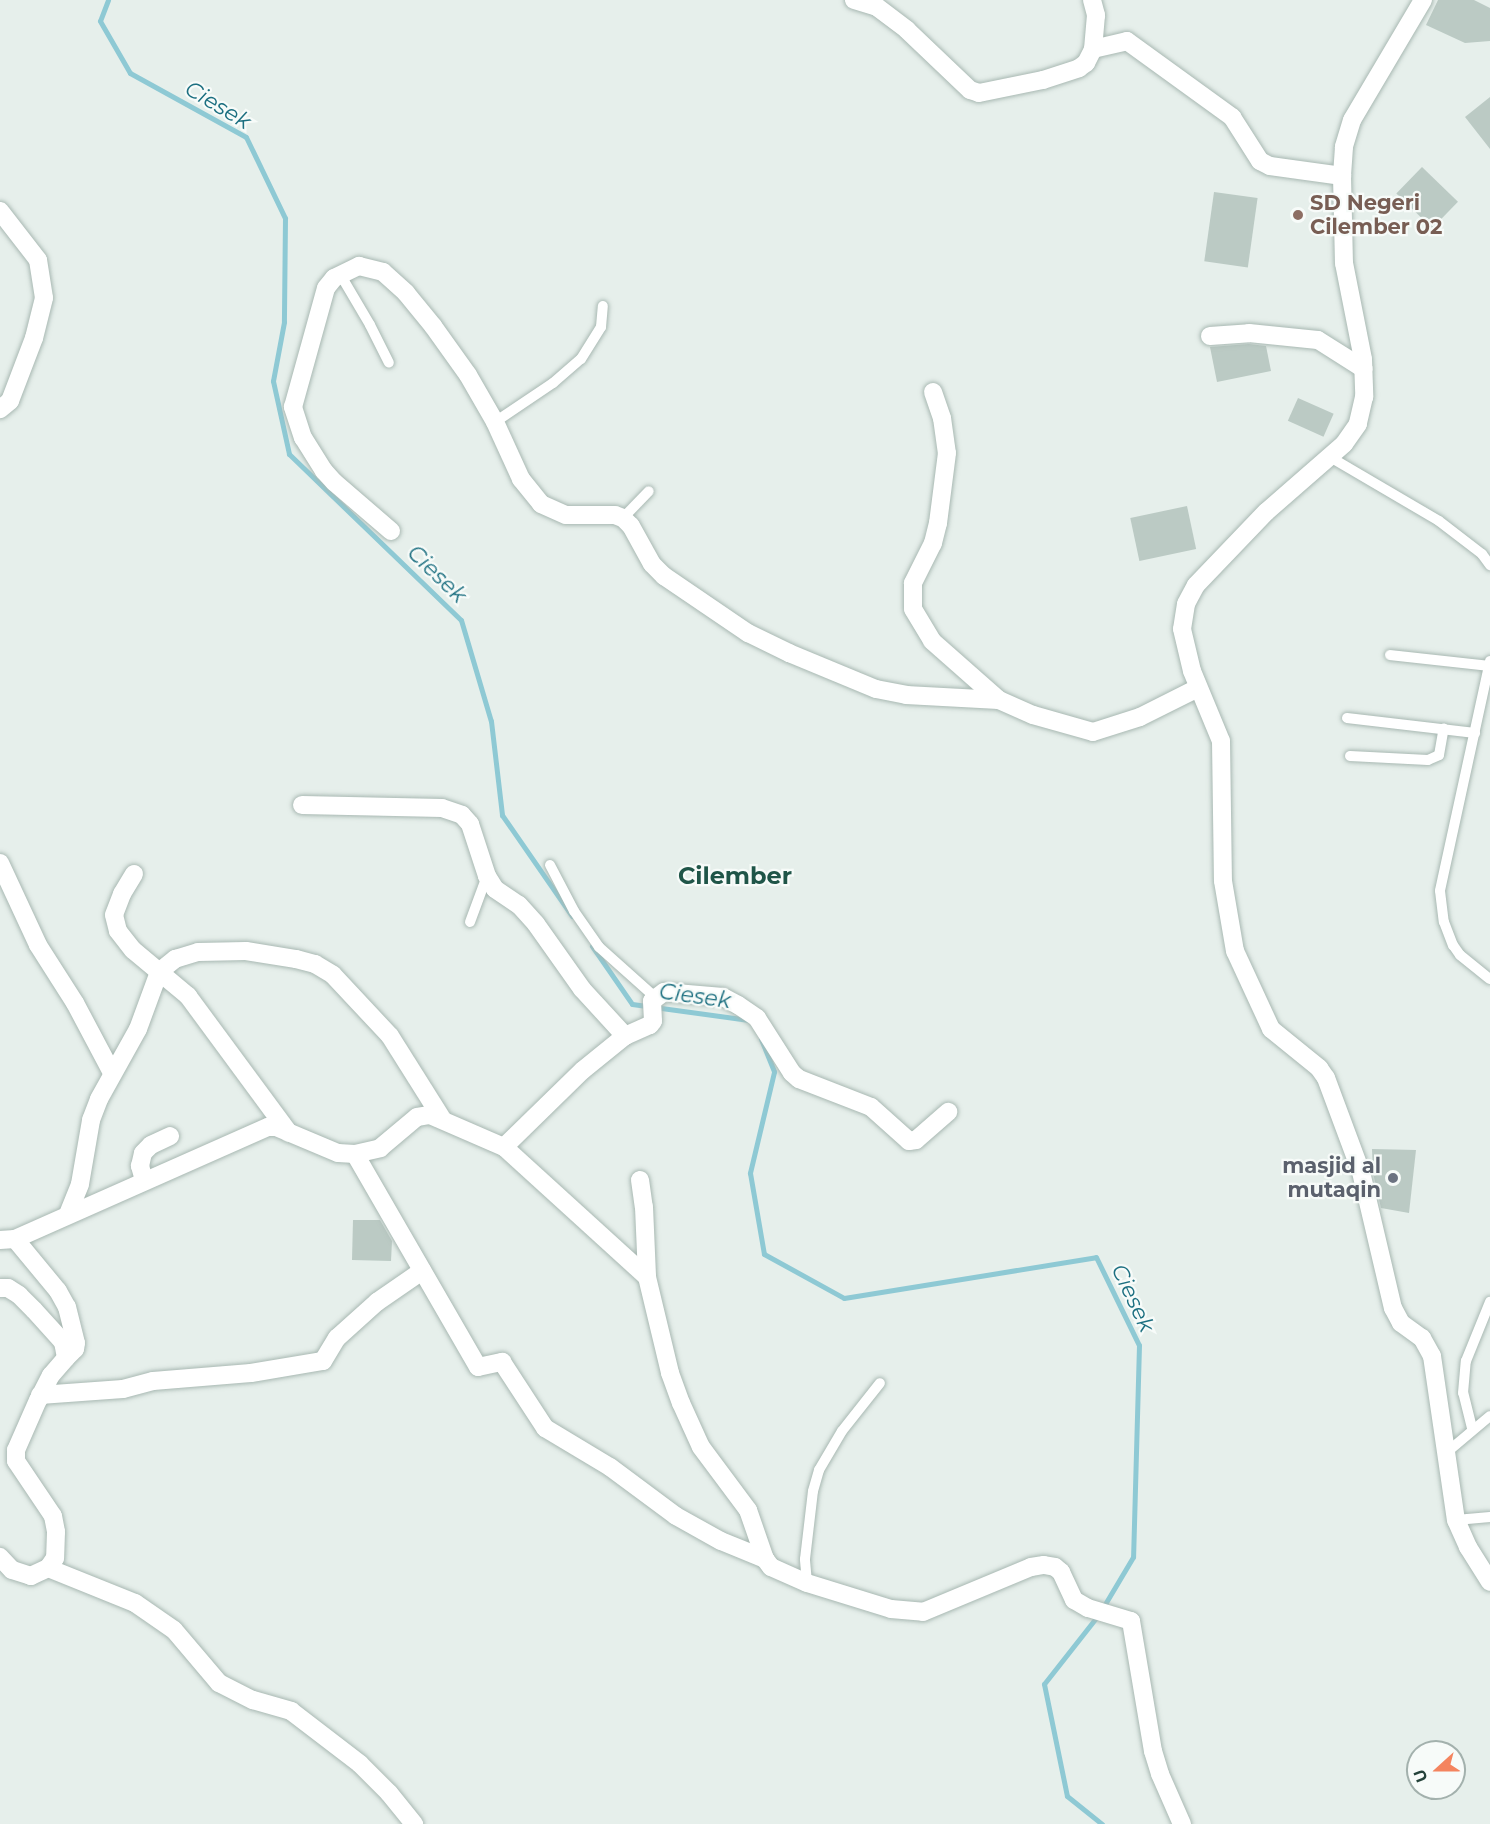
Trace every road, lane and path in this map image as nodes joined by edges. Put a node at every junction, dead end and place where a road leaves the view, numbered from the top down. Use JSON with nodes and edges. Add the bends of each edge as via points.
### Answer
{"nodes":[{"id":1,"x":859,"y":0,"type":"edge"},
{"id":2,"x":1092,"y":0,"type":"edge"},
{"id":3,"x":1423,"y":0,"type":"edge"},
{"id":4,"x":1093,"y":49,"type":"junction"},
{"id":5,"x":1342,"y":176,"type":"junction"},
{"id":6,"x":0,"y":210,"type":"edge"},
{"id":7,"x":340,"y":274,"type":"junction"},
{"id":8,"x":603,"y":306,"type":"dead end"},
{"id":9,"x":1210,"y":336,"type":"dead end"},
{"id":10,"x":389,"y":363,"type":"dead end"},
{"id":11,"x":1364,"y":369,"type":"junction"},
{"id":12,"x":933,"y":392,"type":"dead end"},
{"id":13,"x":0,"y":409,"type":"edge"},
{"id":14,"x":495,"y":422,"type":"junction"},
{"id":15,"x":1330,"y":457,"type":"junction"},
{"id":16,"x":649,"y":491,"type":"dead end"},
{"id":17,"x":623,"y":518,"type":"junction"},
{"id":18,"x":391,"y":531,"type":"dead end"},
{"id":19,"x":1490,"y":565,"type":"edge"},
{"id":20,"x":1390,"y":656,"type":"dead end"},
{"id":21,"x":1489,"y":664,"type":"edge"},
{"id":22,"x":1198,"y":688,"type":"junction"},
{"id":23,"x":999,"y":700,"type":"junction"},
{"id":24,"x":1347,"y":718,"type":"dead end"},
{"id":25,"x":1444,"y":728,"type":"junction"},
{"id":26,"x":1475,"y":732,"type":"junction"},
{"id":27,"x":1350,"y":756,"type":"dead end"},
{"id":28,"x":302,"y":805,"type":"dead end"},
{"id":29,"x":0,"y":863,"type":"edge"},
{"id":30,"x":550,"y":865,"type":"dead end"},
{"id":31,"x":134,"y":874,"type":"dead end"},
{"id":32,"x":487,"y":876,"type":"junction"},
{"id":33,"x":470,"y":922,"type":"dead end"},
{"id":34,"x":159,"y":972,"type":"junction"},
{"id":35,"x":1490,"y":979,"type":"edge"},
{"id":36,"x":653,"y":999,"type":"junction"},
{"id":37,"x":625,"y":1036,"type":"junction"},
{"id":38,"x":112,"y":1073,"type":"junction"},
{"id":39,"x":948,"y":1112,"type":"dead end"},
{"id":40,"x":441,"y":1117,"type":"junction"},
{"id":41,"x":289,"y":1133,"type":"junction"},
{"id":42,"x":170,"y":1137,"type":"dead end"},
{"id":43,"x":504,"y":1147,"type":"junction"},
{"id":44,"x":355,"y":1154,"type":"junction"},
{"id":45,"x":144,"y":1180,"type":"junction"},
{"id":46,"x":640,"y":1180,"type":"dead end"},
{"id":47,"x":68,"y":1214,"type":"junction"},
{"id":48,"x":8,"y":1239,"type":"edge"},
{"id":49,"x":422,"y":1271,"type":"junction"},
{"id":50,"x":647,"y":1276,"type":"junction"},
{"id":51,"x":0,"y":1288,"type":"edge"},
{"id":52,"x":1490,"y":1302,"type":"edge"},
{"id":53,"x":66,"y":1358,"type":"junction"},
{"id":54,"x":880,"y":1383,"type":"dead end"},
{"id":55,"x":39,"y":1398,"type":"junction"},
{"id":56,"x":1490,"y":1416,"type":"edge"},
{"id":57,"x":1472,"y":1428,"type":"junction"},
{"id":58,"x":1446,"y":1453,"type":"junction"},
{"id":59,"x":1490,"y":1517,"type":"edge"},
{"id":60,"x":1456,"y":1520,"type":"junction"},
{"id":61,"x":0,"y":1557,"type":"edge"},
{"id":62,"x":765,"y":1559,"type":"junction"},
{"id":63,"x":48,"y":1568,"type":"junction"},
{"id":64,"x":1490,"y":1582,"type":"edge"},
{"id":65,"x":807,"y":1583,"type":"junction"},
{"id":66,"x":414,"y":1824,"type":"edge"},
{"id":67,"x":1182,"y":1824,"type":"edge"}],
"edges":[{"from":1,"to":4,"type":"street","via":[[877,7],[907,30],[958,80],[979,93],[1043,80],[1078,68],[1086,63]]},
{"from":2,"to":4,"type":"street","via":[[1096,15]]},
{"from":3,"to":5,"type":"street","via":[[1352,120],[1344,142]]},
{"from":4,"to":5,"type":"street","via":[[1121,41],[1136,46],[1232,117],[1252,153],[1265,164]]},
{"from":5,"to":11,"type":"street","via":[[1345,271]]},
{"from":6,"to":13,"type":"street","via":[[35,255],[44,298],[18,383],[10,401]]},
{"from":7,"to":10,"type":"lane"},
{"from":7,"to":14,"type":"street","via":[[359,266],[370,267],[383,272],[401,288],[452,352]]},
{"from":7,"to":18,"type":"street","via":[[327,288],[295,397],[295,416],[303,438],[324,471]]},
{"from":8,"to":14,"type":"lane","via":[[601,327],[581,358],[553,383]]},
{"from":9,"to":11,"type":"street","via":[[1249,333],[1318,340]]},
{"from":11,"to":15,"type":"street","via":[[1364,397],[1358,424]]},
{"from":12,"to":23,"type":"street","via":[[945,431],[946,462],[933,543],[913,583],[913,609],[932,641]]},
{"from":14,"to":17,"type":"street","via":[[521,479],[541,504],[566,515]]},
{"from":15,"to":19,"type":"lane","via":[[1439,521],[1482,554]]},
{"from":15,"to":22,"type":"street","via":[[1266,512],[1192,591],[1182,629]]},
{"from":16,"to":17,"type":"lane"},
{"from":17,"to":23,"type":"street","via":[[664,576],[740,628],[789,653],[889,692]]},
{"from":20,"to":21,"type":"lane"},
{"from":21,"to":26,"type":"lane"},
{"from":22,"to":23,"type":"street","via":[[1140,717],[1093,732],[1033,715]]},
{"from":22,"to":58,"type":"street","via":[[1221,741],[1223,881],[1235,951],[1270,1029],[1326,1078],[1361,1172],[1393,1308],[1401,1323],[1422,1338],[1432,1356]]},
{"from":24,"to":25,"type":"lane"},
{"from":25,"to":26,"type":"lane"},
{"from":25,"to":27,"type":"lane","via":[[1439,755],[1432,759]]},
{"from":26,"to":35,"type":"lane","via":[[1440,891],[1444,922],[1453,945]]},
{"from":28,"to":32,"type":"street","via":[[449,809],[470,824]]},
{"from":29,"to":38,"type":"street","via":[[38,945],[75,1003]]},
{"from":30,"to":36,"type":"lane","via":[[599,947]]},
{"from":31,"to":34,"type":"street","via":[[117,904],[114,922],[133,950]]},
{"from":32,"to":33,"type":"lane"},
{"from":32,"to":37,"type":"street","via":[[498,892],[519,905],[536,924],[582,989]]},
{"from":34,"to":38,"type":"street","via":[[138,1029]]},
{"from":34,"to":40,"type":"street","via":[[175,959],[212,951],[267,954],[315,964],[333,975],[373,1015]]},
{"from":34,"to":41,"type":"street","via":[[188,996]]},
{"from":36,"to":37,"type":"street","via":[[653,1021],[645,1029]]},
{"from":36,"to":39,"type":"street","via":[[669,992],[723,997],[738,1005],[758,1018],[799,1079],[871,1107],[909,1142]]},
{"from":37,"to":43,"type":"street","via":[[583,1070]]},
{"from":38,"to":47,"type":"street","via":[[92,1120],[82,1176]]},
{"from":40,"to":43,"type":"street"},
{"from":40,"to":44,"type":"street","via":[[417,1117],[380,1149]]},
{"from":41,"to":44,"type":"street","via":[[338,1153]]},
{"from":41,"to":45,"type":"street","via":[[268,1127]]},
{"from":42,"to":45,"type":"street","via":[[151,1144],[143,1153],[140,1166]]},
{"from":43,"to":50,"type":"street"},
{"from":44,"to":49,"type":"street"},
{"from":45,"to":47,"type":"street"},
{"from":46,"to":50,"type":"street"},
{"from":47,"to":48,"type":"street"},
{"from":48,"to":53,"type":"street","via":[[58,1291],[67,1307],[76,1343]]},
{"from":49,"to":55,"type":"street","via":[[361,1316],[338,1338],[323,1361]]},
{"from":49,"to":62,"type":"street","via":[[478,1366],[502,1362],[545,1428],[610,1467],[676,1516]]},
{"from":50,"to":62,"type":"street","via":[[681,1402],[708,1459],[748,1510]]},
{"from":51,"to":53,"type":"street","via":[[19,1295],[34,1310],[63,1342]]},
{"from":52,"to":57,"type":"lane","via":[[1466,1360],[1463,1393]]},
{"from":53,"to":55,"type":"street"},
{"from":54,"to":65,"type":"lane","via":[[842,1431],[817,1476],[805,1559]]},
{"from":55,"to":63,"type":"street","via":[[16,1450],[16,1461],[49,1507],[56,1532],[55,1558]]},
{"from":56,"to":57,"type":"lane"},
{"from":57,"to":58,"type":"lane"},
{"from":58,"to":60,"type":"street"},
{"from":59,"to":60,"type":"lane"},
{"from":60,"to":64,"type":"street"},
{"from":61,"to":63,"type":"street","via":[[22,1575],[31,1576]]},
{"from":62,"to":65,"type":"street","via":[[771,1567]]},
{"from":63,"to":66,"type":"street","via":[[135,1603],[174,1630],[219,1683],[253,1700],[291,1712],[360,1764]]},
{"from":65,"to":67,"type":"street","via":[[891,1609],[923,1612],[1022,1571],[1044,1565],[1059,1569],[1071,1597],[1088,1608],[1129,1618],[1153,1751]]}]}
